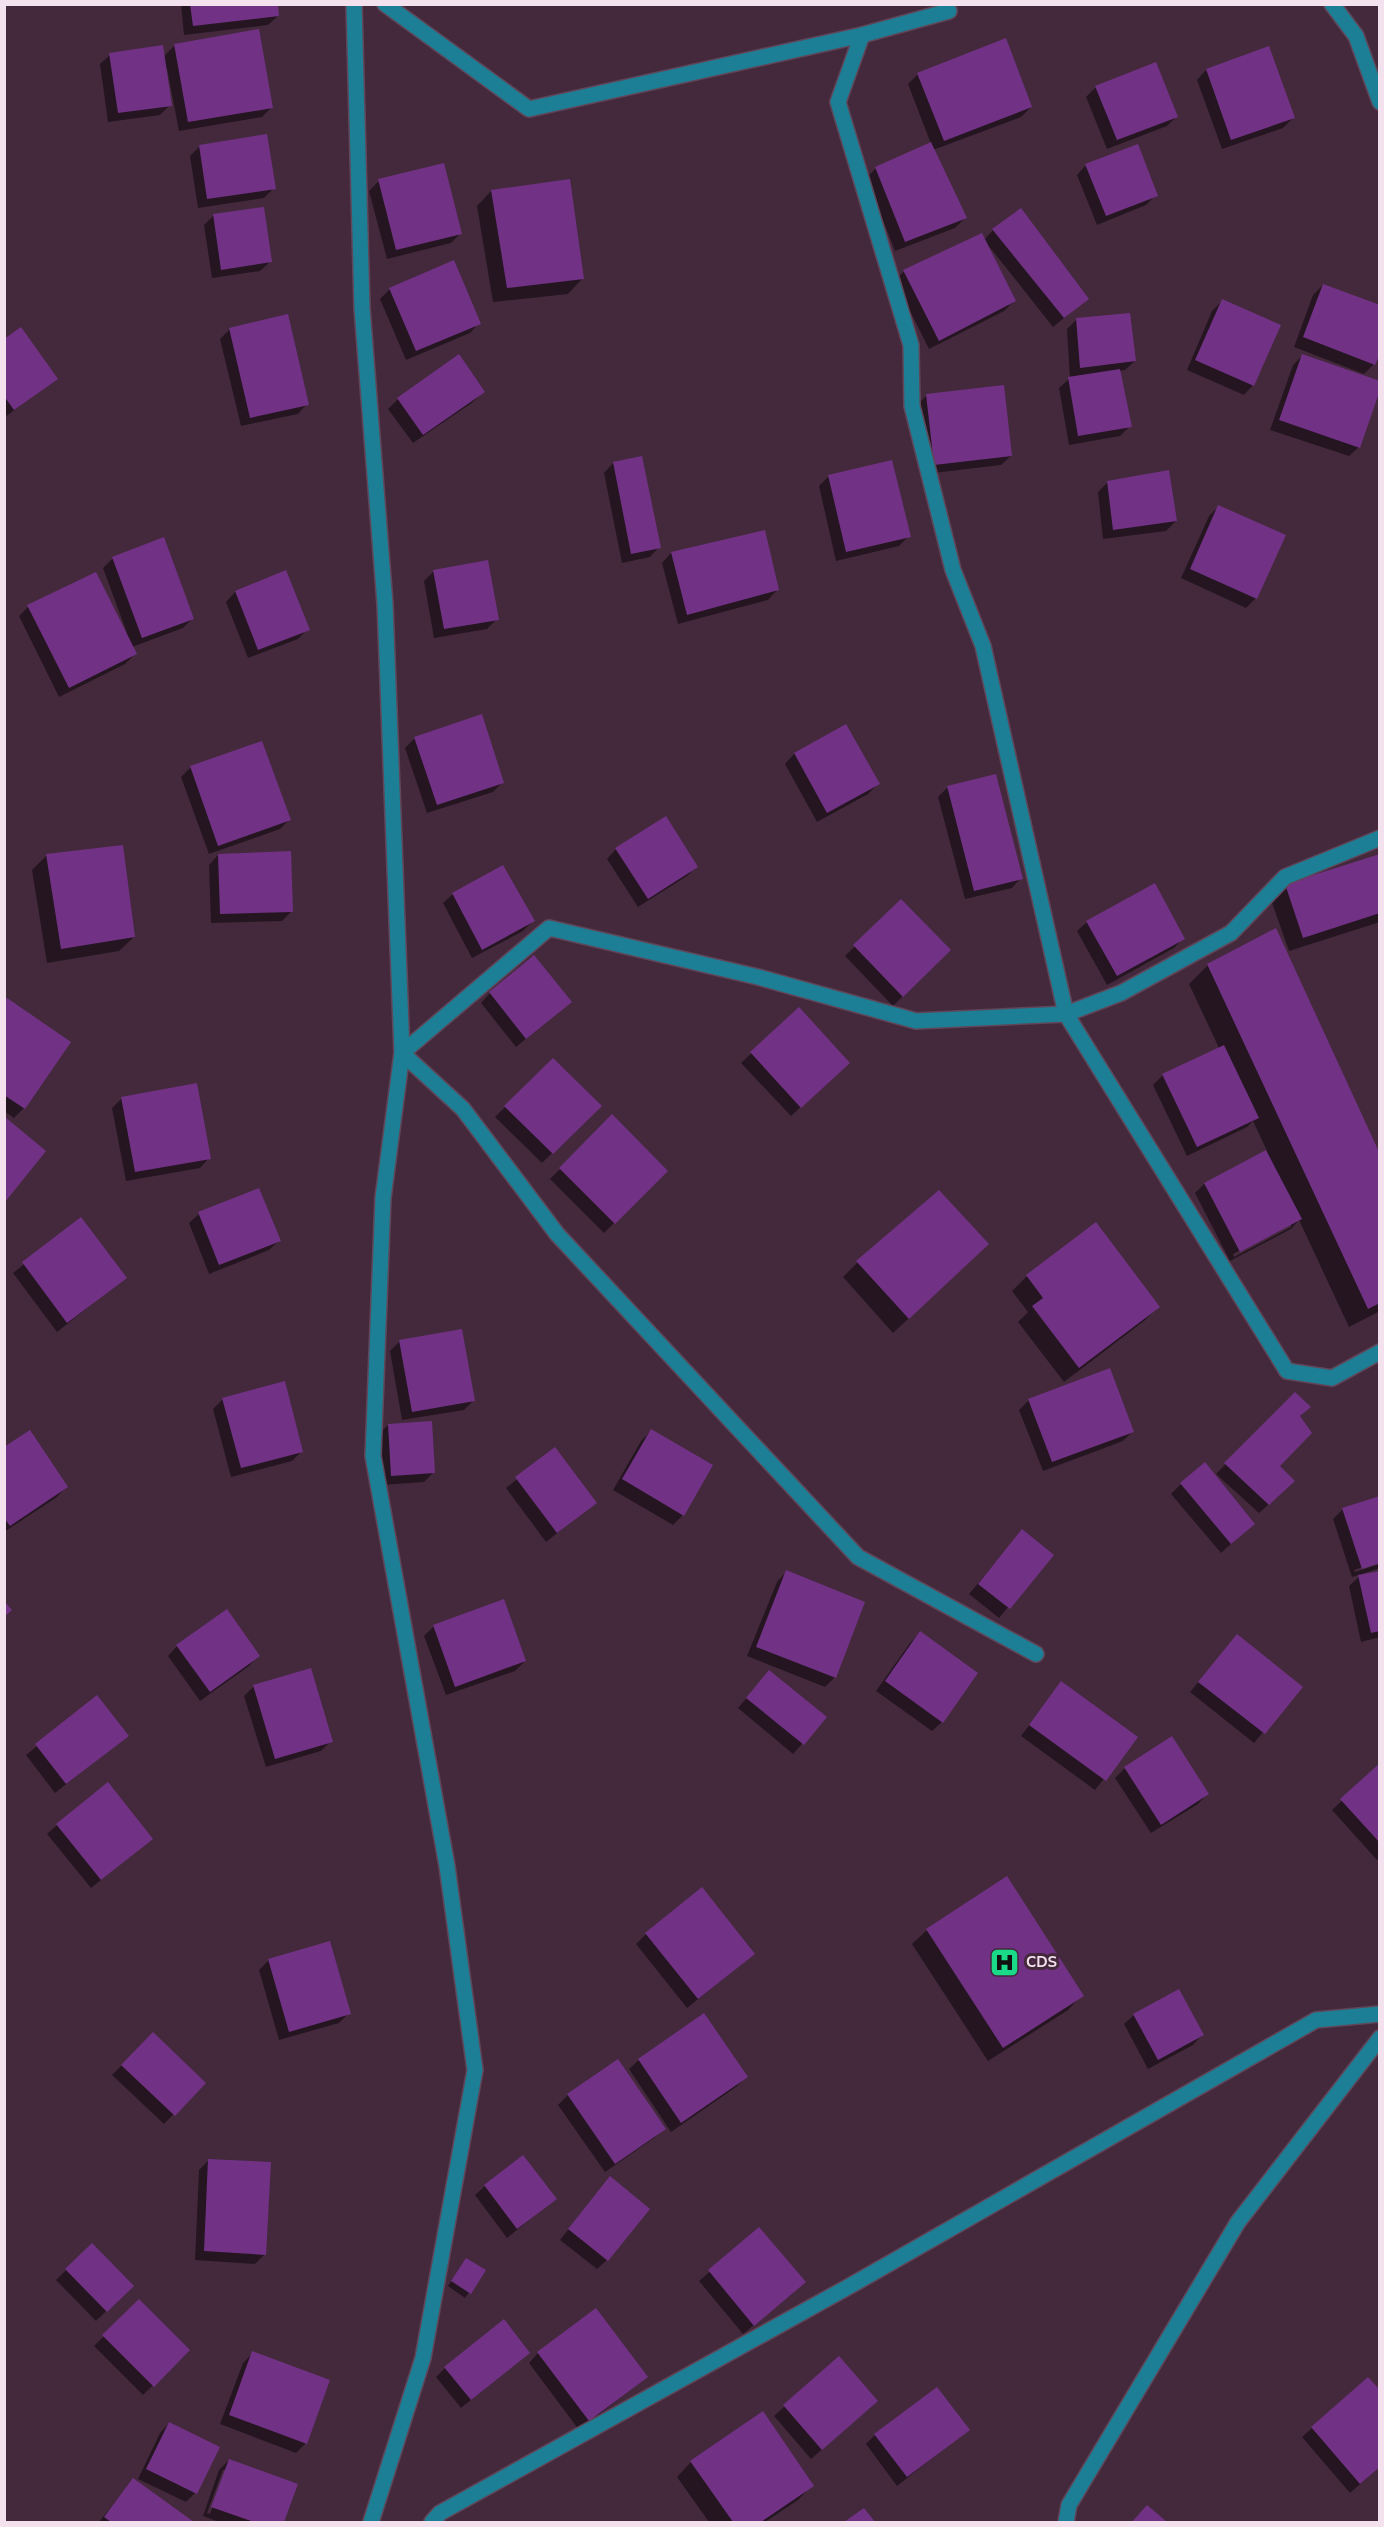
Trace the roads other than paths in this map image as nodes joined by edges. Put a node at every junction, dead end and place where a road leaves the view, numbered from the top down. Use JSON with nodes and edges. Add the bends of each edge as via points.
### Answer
{"nodes":[{"id":1,"x":354,"y":4,"type":"edge"},
{"id":2,"x":385,"y":4,"type":"edge"},
{"id":3,"x":1332,"y":4,"type":"edge"},
{"id":4,"x":949,"y":11,"type":"dead end"},
{"id":5,"x":862,"y":35,"type":"junction"},
{"id":6,"x":1380,"y":102,"type":"edge"},
{"id":7,"x":1380,"y":838,"type":"edge"},
{"id":8,"x":1066,"y":1014,"type":"junction"},
{"id":9,"x":402,"y":1053,"type":"junction"},
{"id":10,"x":1380,"y":1352,"type":"edge"},
{"id":11,"x":1036,"y":1654,"type":"dead end"},
{"id":12,"x":1380,"y":2014,"type":"edge"},
{"id":13,"x":1380,"y":2038,"type":"edge"},
{"id":14,"x":371,"y":2523,"type":"edge"},
{"id":15,"x":432,"y":2523,"type":"edge"},
{"id":16,"x":1066,"y":2523,"type":"edge"}],
"edges":[{"from":1,"to":9,"type":"street","via":[[362,308],[386,604]]},
{"from":2,"to":5,"type":"street","via":[[529,110]]},
{"from":3,"to":6,"type":"street","via":[[1356,36]]},
{"from":4,"to":5,"type":"street"},
{"from":5,"to":8,"type":"street","via":[[838,102],[911,345],[912,406],[953,570],[983,646]]},
{"from":7,"to":8,"type":"street","via":[[1285,877],[1231,933],[1121,993]]},
{"from":8,"to":9,"type":"street","via":[[916,1021],[758,977],[549,928]]},
{"from":8,"to":10,"type":"street","via":[[1287,1371],[1332,1378]]},
{"from":9,"to":11,"type":"street","via":[[463,1109],[557,1233],[858,1557]]},
{"from":9,"to":14,"type":"street","via":[[383,1198],[373,1456],[447,1866],[475,2070],[423,2358]]},
{"from":12,"to":15,"type":"street","via":[[1316,2020],[848,2287],[440,2513]]},
{"from":13,"to":16,"type":"street","via":[[1238,2222],[1069,2505]]}]}
